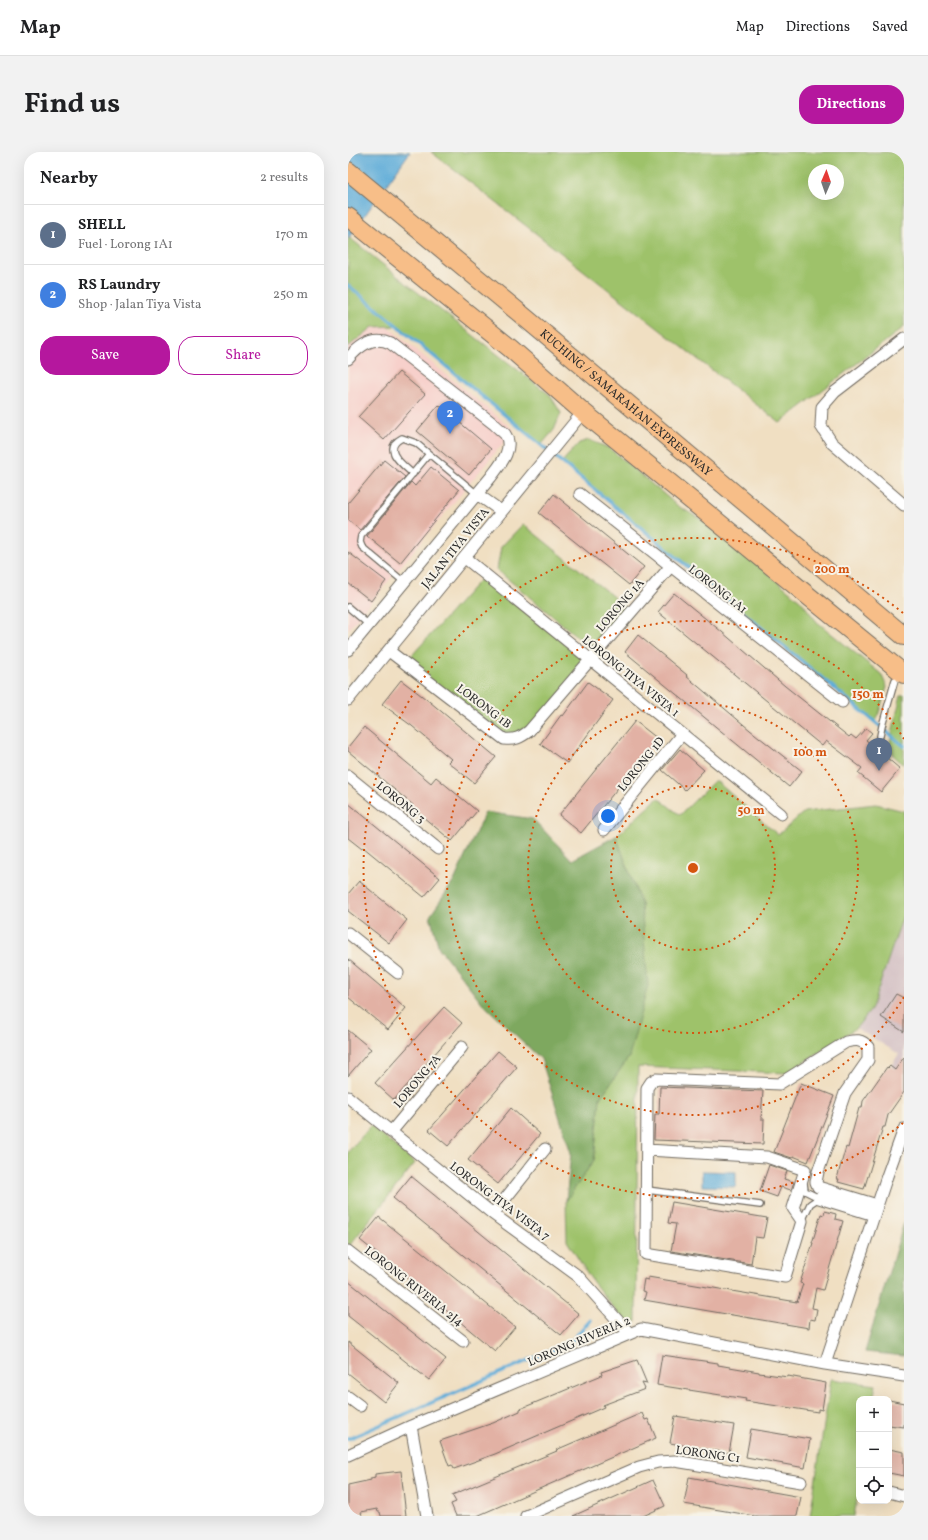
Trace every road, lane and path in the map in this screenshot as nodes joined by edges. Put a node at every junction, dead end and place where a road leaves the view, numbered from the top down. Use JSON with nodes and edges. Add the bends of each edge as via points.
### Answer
{"nodes":[{"id":1,"x":348,"y":171,"type":"edge"},
{"id":2,"x":348,"y":217,"type":"edge"},
{"id":3,"x":904,"y":339,"type":"edge"},
{"id":4,"x":348,"y":359,"type":"edge"},
{"id":5,"x":583,"y":412,"type":"junction"},
{"id":6,"x":430,"y":454,"type":"junction"},
{"id":7,"x":413,"y":474,"type":"junction"},
{"id":8,"x":477,"y":494,"type":"junction"},
{"id":9,"x":580,"y":494,"type":"dead end"},
{"id":10,"x":904,"y":505,"type":"edge"},
{"id":11,"x":502,"y":511,"type":"junction"},
{"id":12,"x":465,"y":558,"type":"junction"},
{"id":13,"x":670,"y":568,"type":"junction"},
{"id":14,"x":404,"y":582,"type":"junction"},
{"id":15,"x":348,"y":607,"type":"edge"},
{"id":16,"x":369,"y":625,"type":"junction"},
{"id":17,"x":353,"y":636,"type":"edge"},
{"id":18,"x":904,"y":636,"type":"edge"},
{"id":19,"x":348,"y":650,"type":"edge"},
{"id":20,"x":389,"y":650,"type":"junction"},
{"id":21,"x":591,"y":660,"type":"junction"},
{"id":22,"x":901,"y":680,"type":"edge"},
{"id":23,"x":348,"y":700,"type":"edge"},
{"id":24,"x":842,"y":702,"type":"dead end"},
{"id":25,"x":682,"y":734,"type":"junction"},
{"id":26,"x":880,"y":736,"type":"dead end"},
{"id":27,"x":348,"y":776,"type":"edge"},
{"id":28,"x":781,"y":814,"type":"dead end"},
{"id":29,"x":604,"y":830,"type":"dead end"},
{"id":30,"x":438,"y":848,"type":"dead end"},
{"id":31,"x":348,"y":933,"type":"edge"},
{"id":32,"x":398,"y":973,"type":"dead end"},
{"id":33,"x":462,"y":1048,"type":"dead end"},
{"id":34,"x":348,"y":1097,"type":"edge"},
{"id":35,"x":904,"y":1129,"type":"edge"},
{"id":36,"x":391,"y":1132,"type":"junction"},
{"id":37,"x":545,"y":1149,"type":"dead end"},
{"id":38,"x":647,"y":1150,"type":"junction"},
{"id":39,"x":803,"y":1179,"type":"junction"},
{"id":40,"x":647,"y":1190,"type":"junction"},
{"id":41,"x":819,"y":1198,"type":"junction"},
{"id":42,"x":760,"y":1205,"type":"dead end"},
{"id":43,"x":875,"y":1210,"type":"junction"},
{"id":44,"x":493,"y":1214,"type":"junction"},
{"id":45,"x":802,"y":1221,"type":"junction"},
{"id":46,"x":348,"y":1251,"type":"edge"},
{"id":47,"x":629,"y":1333,"type":"junction"},
{"id":48,"x":463,"y":1341,"type":"dead end"},
{"id":49,"x":825,"y":1364,"type":"junction"},
{"id":50,"x":904,"y":1376,"type":"edge"},
{"id":51,"x":348,"y":1397,"type":"edge"},
{"id":52,"x":360,"y":1406,"type":"dead end"},
{"id":53,"x":411,"y":1426,"type":"junction"},
{"id":54,"x":348,"y":1455,"type":"edge"},
{"id":55,"x":801,"y":1482,"type":"dead end"},
{"id":56,"x":892,"y":1493,"type":"edge"},
{"id":57,"x":904,"y":1496,"type":"edge"},
{"id":58,"x":427,"y":1516,"type":"edge"},
{"id":59,"x":526,"y":1516,"type":"edge"}],
"edges":[{"from":1,"to":18,"type":"highway","name":"KUCHING / SAMARAHAN EXPRESSWAY"},
{"from":2,"to":5,"type":"highway","via":[[510,348]]},
{"from":3,"to":10,"type":"street","via":[[835,392],[822,407],[821,426],[832,443]]},
{"from":4,"to":8,"type":"street","via":[[355,350],[370,341],[382,339],[506,435],[506,456]]},
{"from":5,"to":11,"type":"street","name":"JALAN TIYA VISTA"},
{"from":5,"to":22,"type":"highway","via":[[807,594]]},
{"from":6,"to":7,"type":"lane"},
{"from":6,"to":7,"type":"lane","via":[[409,440],[402,438],[395,441],[393,453]]},
{"from":6,"to":8,"type":"lane"},
{"from":7,"to":14,"type":"lane","via":[[361,536],[360,542],[362,547]]},
{"from":8,"to":11,"type":"street"},
{"from":8,"to":14,"type":"street"},
{"from":9,"to":13,"type":"street","name":"LORONG 1A1"},
{"from":11,"to":12,"type":"street","name":"JALAN TIYA VISTA"},
{"from":12,"to":20,"type":"street","name":"JALAN TIYA VISTA"},
{"from":12,"to":21,"type":"street","name":"LORONG TIYA VISTA 1"},
{"from":13,"to":21,"type":"street","name":"LORONG 1A"},
{"from":13,"to":24,"type":"street","name":"LORONG 1A1"},
{"from":14,"to":16,"type":"street"},
{"from":15,"to":16,"type":"lane"},
{"from":16,"to":17,"type":"street"},
{"from":17,"to":19,"type":"street"},
{"from":20,"to":21,"type":"street","name":"LORONG 1B","via":[[499,736],[512,740],[520,738],[528,731]]},
{"from":20,"to":23,"type":"street","name":"JALAN TIYA VISTA"},
{"from":21,"to":25,"type":"street","name":"LORONG TIYA VISTA 1"},
{"from":22,"to":26,"type":"lane"},
{"from":25,"to":28,"type":"street","name":"LORONG TIYA VISTA 1"},
{"from":25,"to":29,"type":"street","name":"LORONG 1D"},
{"from":27,"to":30,"type":"street","name":"LORONG 3"},
{"from":31,"to":32,"type":"street"},
{"from":33,"to":36,"type":"street","name":"LORONG 7A"},
{"from":34,"to":36,"type":"street","name":"LORONG TIYA VISTA 7"},
{"from":35,"to":43,"type":"street"},
{"from":36,"to":44,"type":"street","name":"LORONG TIYA VISTA 7"},
{"from":37,"to":44,"type":"street"},
{"from":38,"to":39,"type":"street","via":[[767,1157],[805,1170]]},
{"from":38,"to":40,"type":"street"},
{"from":38,"to":43,"type":"street","via":[[647,1088],[656,1078],[779,1084],[846,1042],[863,1041],[868,1047],[868,1060],[845,1093],[816,1182],[818,1187]]},
{"from":39,"to":41,"type":"lane","via":[[805,1191]]},
{"from":39,"to":45,"type":"street","via":[[794,1208]]},
{"from":40,"to":42,"type":"lane"},
{"from":40,"to":45,"type":"street","via":[[646,1254],[785,1277]]},
{"from":41,"to":43,"type":"street"},
{"from":41,"to":45,"type":"lane","via":[[810,1204]]},
{"from":43,"to":49,"type":"street"},
{"from":44,"to":47,"type":"street","name":"LORONG TIYA VISTA 7","via":[[578,1276]]},
{"from":46,"to":48,"type":"street","name":"LORONG RIVERIA 2J4"},
{"from":47,"to":49,"type":"street","name":"LORONG RIVERIA 2","via":[[641,1329]]},
{"from":47,"to":53,"type":"street","name":"LORONG RIVERIA 2"},
{"from":49,"to":50,"type":"street","name":"LORONG RIVERIA 2"},
{"from":51,"to":52,"type":"street"},
{"from":53,"to":54,"type":"street","name":"LORONG RIVERIA 2"},
{"from":53,"to":58,"type":"street"},
{"from":55,"to":59,"type":"street","name":"LORONG C1","via":[[675,1461],[658,1462],[639,1467]]},
{"from":56,"to":57,"type":"street"}]}
